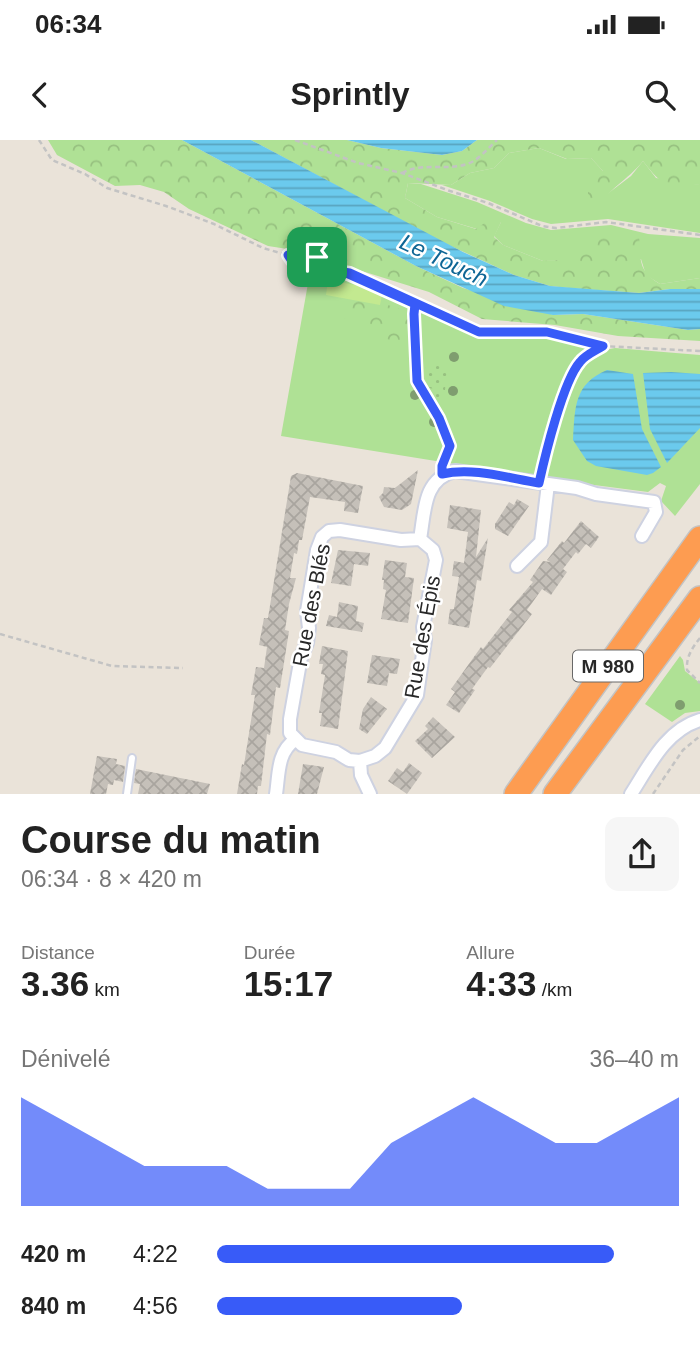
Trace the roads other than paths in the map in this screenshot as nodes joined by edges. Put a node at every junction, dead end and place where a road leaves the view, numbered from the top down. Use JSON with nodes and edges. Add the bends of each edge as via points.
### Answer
{"nodes":[{"id":1,"x":544,"y":484,"type":"junction"},
{"id":2,"x":642,"y":536,"type":"dead end"},
{"id":3,"x":700,"y":538,"type":"edge"},
{"id":4,"x":420,"y":539,"type":"junction"},
{"id":5,"x":517,"y":566,"type":"dead end"},
{"id":6,"x":700,"y":598,"type":"edge"},
{"id":7,"x":700,"y":720,"type":"edge"},
{"id":8,"x":295,"y":740,"type":"junction"},
{"id":9,"x":132,"y":758,"type":"dead end"},
{"id":10,"x":360,"y":761,"type":"junction"},
{"id":11,"x":127,"y":794,"type":"edge"},
{"id":12,"x":276,"y":794,"type":"edge"},
{"id":13,"x":370,"y":794,"type":"edge"},
{"id":14,"x":516,"y":794,"type":"edge"},
{"id":15,"x":555,"y":794,"type":"edge"},
{"id":16,"x":631,"y":794,"type":"edge"}],
"edges":[{"from":1,"to":2,"type":"street","via":[[654,502],[656,512]]},
{"from":1,"to":4,"type":"street","via":[[468,471],[442,474],[429,492]]},
{"from":1,"to":5,"type":"street","via":[[541,542]]},
{"from":3,"to":14,"type":"highway","number":"M 980"},
{"from":4,"to":8,"type":"street","name":"Rue des Blés","via":[[340,530],[322,537],[307,611],[307,643],[290,719]]},
{"from":4,"to":10,"type":"street","name":"Rue des Épis","via":[[433,550],[436,560],[423,627],[417,695],[385,748]]},
{"from":6,"to":15,"type":"highway","number":"M 980"},
{"from":7,"to":16,"type":"street","via":[[670,737]]},
{"from":8,"to":10,"type":"street"},
{"from":8,"to":12,"type":"street","via":[[282,752]]},
{"from":9,"to":11,"type":"lane"},
{"from":10,"to":13,"type":"street","via":[[360,775]]}]}
